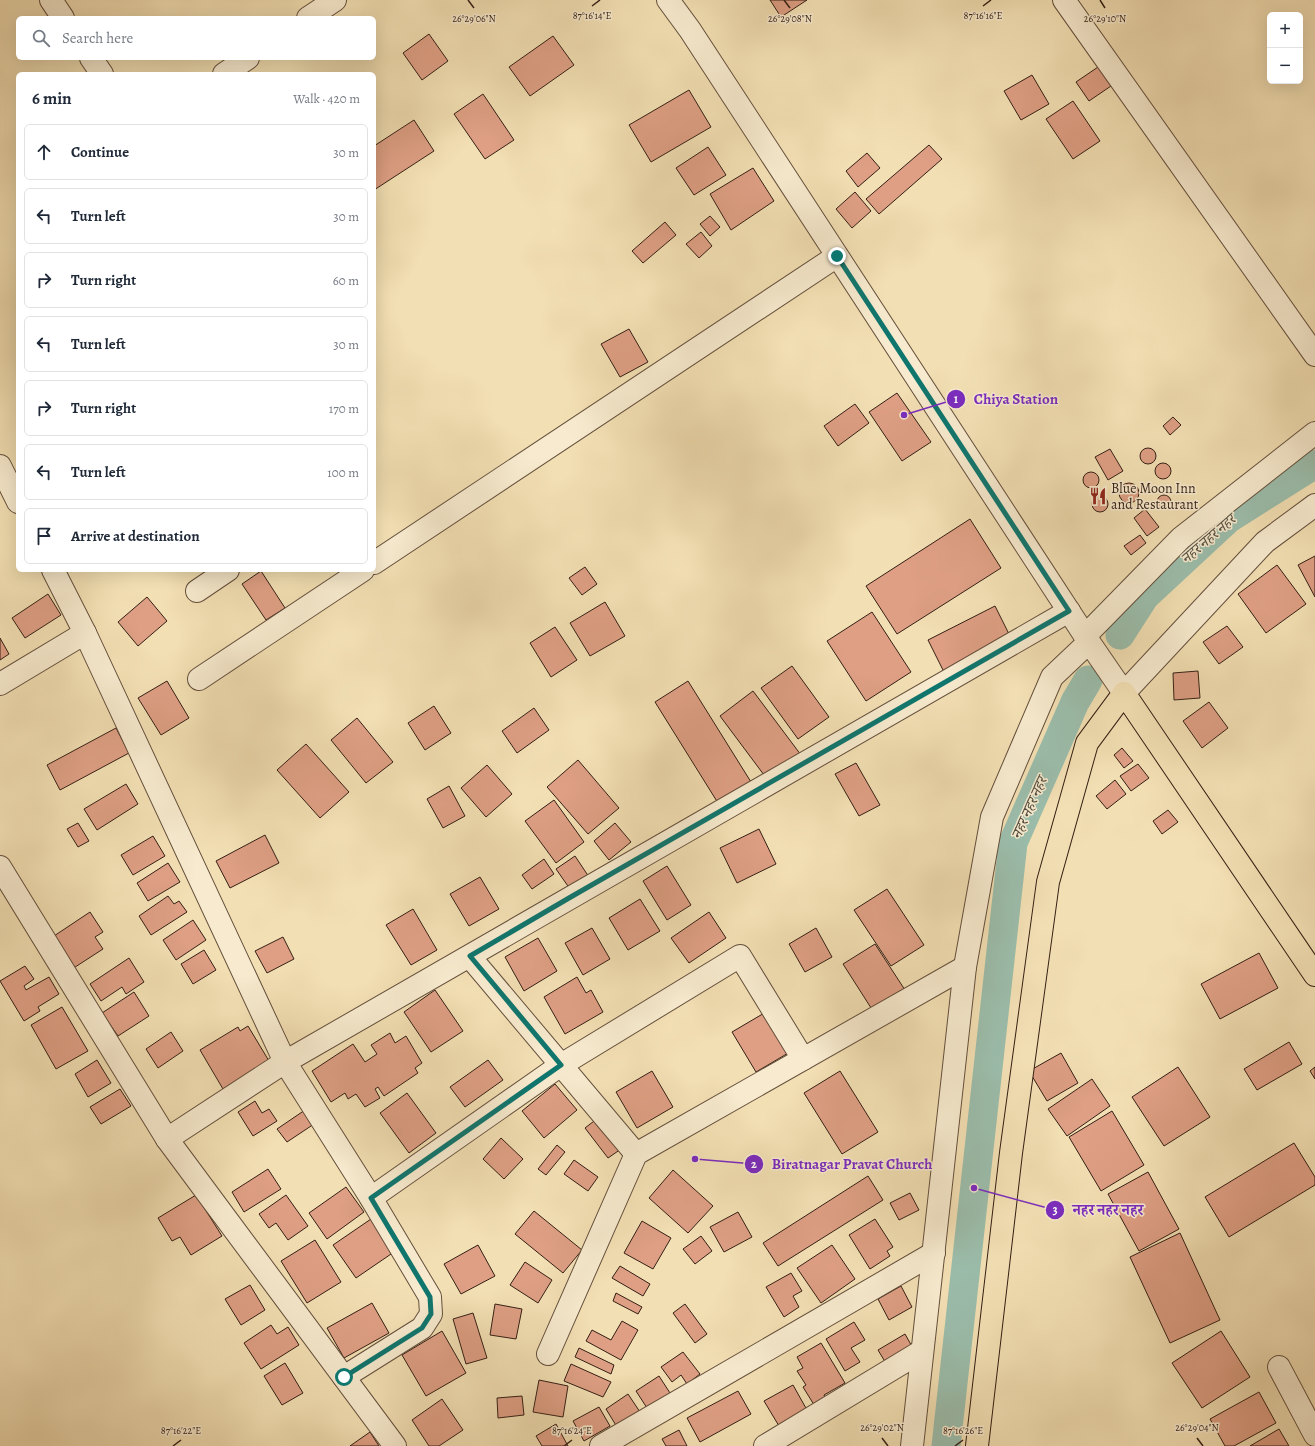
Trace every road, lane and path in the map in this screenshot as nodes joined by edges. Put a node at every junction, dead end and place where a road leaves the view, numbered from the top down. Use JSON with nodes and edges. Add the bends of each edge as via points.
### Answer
{"nodes":[{"id":1,"x":51,"y":0,"type":"edge"},
{"id":2,"x":335,"y":0,"type":"edge"},
{"id":3,"x":668,"y":0,"type":"edge"},
{"id":4,"x":1064,"y":0,"type":"edge"},
{"id":5,"x":62,"y":16,"type":"edge"},
{"id":6,"x":311,"y":16,"type":"edge"},
{"id":7,"x":92,"y":60,"type":"edge"},
{"id":8,"x":245,"y":60,"type":"edge"},
{"id":9,"x":101,"y":72,"type":"edge"},
{"id":10,"x":227,"y":72,"type":"edge"},
{"id":11,"x":837,"y":256,"type":"junction"},
{"id":12,"x":1315,"y":355,"type":"edge"},
{"id":13,"x":1315,"y":433,"type":"edge"},
{"id":14,"x":0,"y":466,"type":"edge"},
{"id":15,"x":16,"y":498,"type":"edge"},
{"id":16,"x":1315,"y":505,"type":"edge"},
{"id":17,"x":376,"y":562,"type":"edge"},
{"id":18,"x":54,"y":572,"type":"edge"},
{"id":19,"x":225,"y":572,"type":"edge"},
{"id":20,"x":357,"y":572,"type":"edge"},
{"id":21,"x":338,"y":577,"type":"edge"},
{"id":22,"x":197,"y":591,"type":"dead end"},
{"id":23,"x":1069,"y":611,"type":"junction"},
{"id":24,"x":85,"y":633,"type":"junction"},
{"id":25,"x":1087,"y":639,"type":"junction"},
{"id":26,"x":199,"y":679,"type":"dead end"},
{"id":27,"x":0,"y":684,"type":"edge"},
{"id":28,"x":1124,"y":693,"type":"junction"},
{"id":29,"x":0,"y":867,"type":"edge"},
{"id":30,"x":470,"y":956,"type":"junction"},
{"id":31,"x":965,"y":967,"type":"junction"},
{"id":32,"x":1315,"y":975,"type":"edge"},
{"id":33,"x":802,"y":1059,"type":"junction"},
{"id":34,"x":285,"y":1062,"type":"junction"},
{"id":35,"x":561,"y":1065,"type":"junction"},
{"id":36,"x":167,"y":1139,"type":"junction"},
{"id":37,"x":636,"y":1154,"type":"junction"},
{"id":38,"x":371,"y":1198,"type":"junction"},
{"id":39,"x":934,"y":1253,"type":"junction"},
{"id":40,"x":922,"y":1350,"type":"junction"},
{"id":41,"x":548,"y":1354,"type":"dead end"},
{"id":42,"x":1279,"y":1367,"type":"dead end"},
{"id":43,"x":344,"y":1377,"type":"junction"},
{"id":44,"x":1315,"y":1435,"type":"edge"},
{"id":45,"x":395,"y":1446,"type":"edge"},
{"id":46,"x":601,"y":1446,"type":"edge"},
{"id":47,"x":765,"y":1446,"type":"edge"},
{"id":48,"x":912,"y":1446,"type":"edge"},
{"id":49,"x":977,"y":1446,"type":"edge"}],
"edges":[{"from":1,"to":5,"type":"street"},
{"from":2,"to":6,"type":"street"},
{"from":3,"to":11,"type":"street"},
{"from":4,"to":12,"type":"street"},
{"from":7,"to":9,"type":"street"},
{"from":8,"to":10,"type":"street"},
{"from":11,"to":17,"type":"street"},
{"from":11,"to":23,"type":"street"},
{"from":13,"to":25,"type":"street","via":[[1181,538]]},
{"from":14,"to":15,"type":"street"},
{"from":16,"to":28,"type":"street","via":[[1265,542]]},
{"from":18,"to":24,"type":"street"},
{"from":19,"to":22,"type":"street"},
{"from":20,"to":21,"type":"street"},
{"from":21,"to":26,"type":"street"},
{"from":23,"to":25,"type":"street"},
{"from":23,"to":30,"type":"street"},
{"from":24,"to":27,"type":"street"},
{"from":24,"to":34,"type":"street"},
{"from":25,"to":28,"type":"street"},
{"from":25,"to":31,"type":"street","via":[[1052,677],[992,817]]},
{"from":28,"to":32,"type":"main road"},
{"from":28,"to":49,"type":"main road","via":[[1087,743],[1048,882],[1010,1161]]},
{"from":29,"to":36,"type":"street"},
{"from":30,"to":34,"type":"street"},
{"from":30,"to":35,"type":"street"},
{"from":31,"to":33,"type":"street"},
{"from":31,"to":39,"type":"street"},
{"from":33,"to":35,"type":"street","via":[[740,956]]},
{"from":33,"to":37,"type":"street"},
{"from":34,"to":36,"type":"street"},
{"from":34,"to":38,"type":"street"},
{"from":35,"to":37,"type":"street"},
{"from":35,"to":38,"type":"street"},
{"from":36,"to":43,"type":"street"},
{"from":37,"to":41,"type":"street"},
{"from":38,"to":43,"type":"street","via":[[430,1297],[431,1314],[422,1328]]},
{"from":39,"to":40,"type":"street"},
{"from":39,"to":46,"type":"street"},
{"from":40,"to":47,"type":"street"},
{"from":40,"to":48,"type":"street"},
{"from":42,"to":44,"type":"street"},
{"from":43,"to":45,"type":"street"}]}
